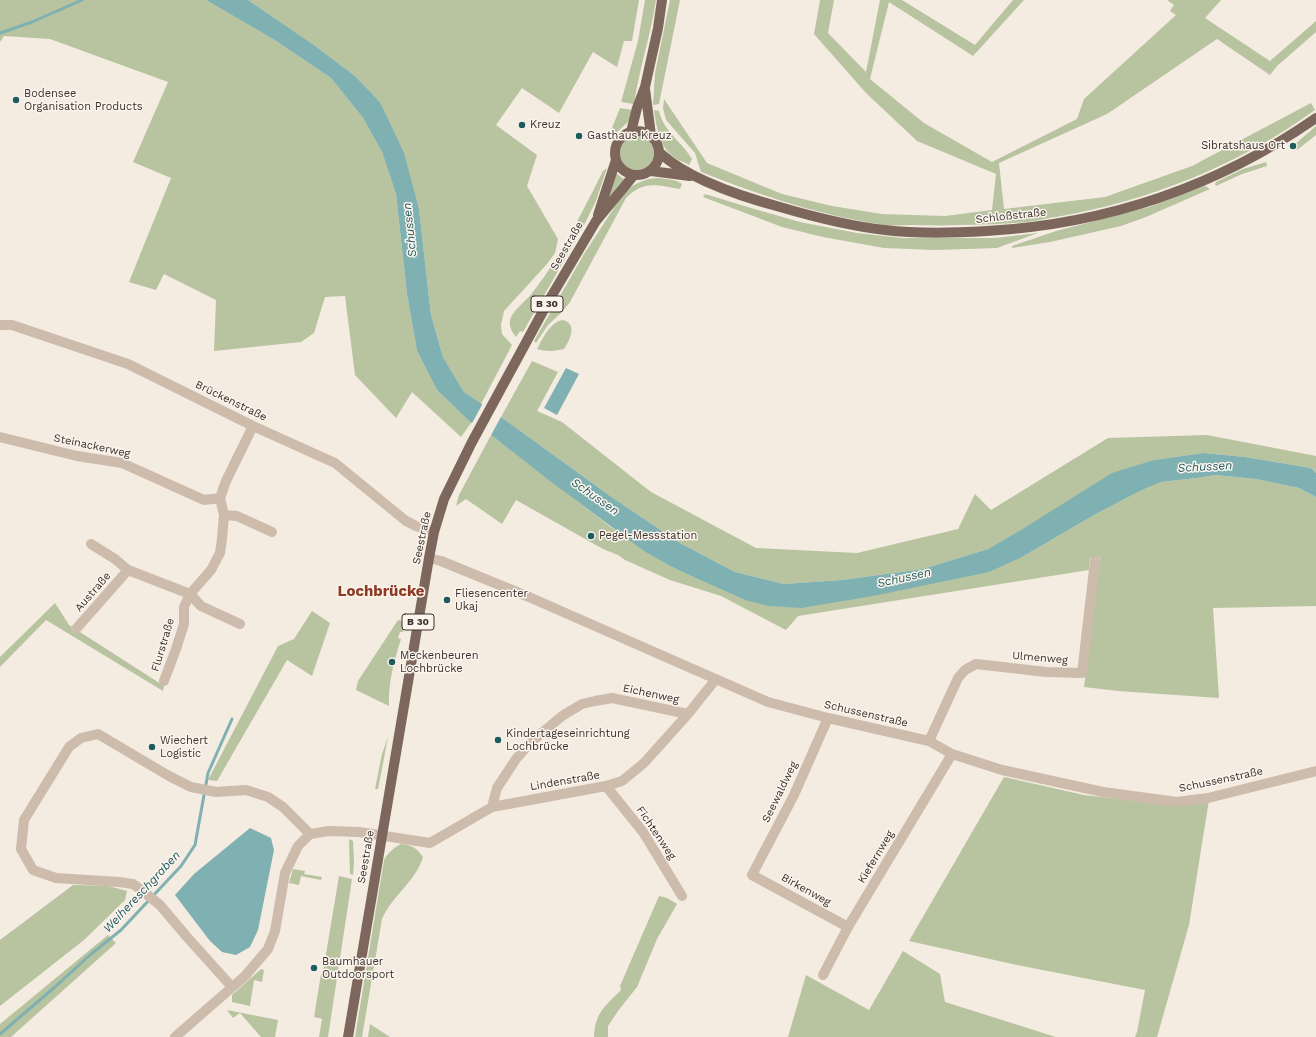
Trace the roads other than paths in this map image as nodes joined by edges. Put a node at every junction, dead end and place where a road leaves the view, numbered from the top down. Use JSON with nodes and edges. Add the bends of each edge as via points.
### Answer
{"nodes":[{"id":1,"x":662,"y":0,"type":"edge"},
{"id":2,"x":645,"y":87,"type":"junction"},
{"id":3,"x":1316,"y":118,"type":"edge"},
{"id":4,"x":631,"y":132,"type":"junction"},
{"id":5,"x":651,"y":135,"type":"junction"},
{"id":6,"x":660,"y":153,"type":"junction"},
{"id":7,"x":616,"y":160,"type":"junction"},
{"id":8,"x":651,"y":171,"type":"junction"},
{"id":9,"x":634,"y":175,"type":"junction"},
{"id":10,"x":694,"y":176,"type":"junction"},
{"id":11,"x":596,"y":221,"type":"junction"},
{"id":12,"x":0,"y":325,"type":"edge"},
{"id":13,"x":253,"y":426,"type":"junction"},
{"id":14,"x":0,"y":437,"type":"edge"},
{"id":15,"x":220,"y":498,"type":"junction"},
{"id":16,"x":224,"y":515,"type":"junction"},
{"id":17,"x":272,"y":532,"type":"dead end"},
{"id":18,"x":434,"y":532,"type":"junction"},
{"id":19,"x":91,"y":544,"type":"dead end"},
{"id":20,"x":429,"y":558,"type":"junction"},
{"id":21,"x":1095,"y":561,"type":"dead end"},
{"id":22,"x":128,"y":570,"type":"junction"},
{"id":23,"x":190,"y":594,"type":"junction"},
{"id":24,"x":240,"y":624,"type":"dead end"},
{"id":25,"x":76,"y":630,"type":"dead end"},
{"id":26,"x":716,"y":679,"type":"junction"},
{"id":27,"x":164,"y":681,"type":"dead end"},
{"id":28,"x":688,"y":714,"type":"junction"},
{"id":29,"x":828,"y":718,"type":"junction"},
{"id":30,"x":929,"y":740,"type":"junction"},
{"id":31,"x":952,"y":754,"type":"junction"},
{"id":32,"x":1316,"y":771,"type":"edge"},
{"id":33,"x":606,"y":786,"type":"junction"},
{"id":34,"x":492,"y":806,"type":"junction"},
{"id":35,"x":310,"y":834,"type":"junction"},
{"id":36,"x":382,"y":836,"type":"junction"},
{"id":37,"x":752,"y":875,"type":"joint"},
{"id":38,"x":682,"y":896,"type":"dead end"},
{"id":39,"x":848,"y":927,"type":"junction"},
{"id":40,"x":824,"y":975,"type":"dead end"},
{"id":41,"x":232,"y":987,"type":"junction"},
{"id":42,"x":175,"y":1037,"type":"edge"},
{"id":43,"x":348,"y":1037,"type":"edge"}],
"edges":[{"from":1,"to":2,"type":"main road"},
{"from":2,"to":4,"type":"main road"},
{"from":2,"to":5,"type":"main road"},
{"from":3,"to":10,"type":"main road","name":"Schloßstraße","via":[[1283,141],[1244,163],[1189,187],[1139,205],[1079,220],[1020,229],[955,233],[887,230],[845,224],[758,201]]},
{"from":4,"to":5,"type":"main road","via":[[645,132]]},
{"from":4,"to":7,"type":"main road","via":[[617,144]]},
{"from":5,"to":6,"type":"main road","via":[[659,146]]},
{"from":6,"to":8,"type":"main road","via":[[656,166]]},
{"from":6,"to":10,"type":"main road","name":"Schloßstraße"},
{"from":7,"to":9,"type":"main road","via":[[624,171]]},
{"from":7,"to":11,"type":"main road","name":"Seestraße","number":"B 30"},
{"from":8,"to":9,"type":"main road"},
{"from":8,"to":10,"type":"main road","name":"Schloßstraße"},
{"from":9,"to":11,"type":"main road","name":"Seestraße","number":"B 30"},
{"from":11,"to":18,"type":"main road","name":"Seestraße","number":"B 30","via":[[548,302],[472,442],[444,499]]},
{"from":12,"to":13,"type":"street","name":"Brückenstraße","via":[[12,325],[128,364]]},
{"from":13,"to":15,"type":"street"},
{"from":13,"to":18,"type":"street","name":"Brückenstraße","via":[[335,463],[406,520]]},
{"from":14,"to":15,"type":"street","name":"Steinackerweg","via":[[77,456],[122,463],[204,500]]},
{"from":15,"to":16,"type":"street"},
{"from":16,"to":17,"type":"street","via":[[237,516]]},
{"from":16,"to":23,"type":"street","via":[[220,553]]},
{"from":18,"to":20,"type":"main road","name":"Seestraße","number":"B 30"},
{"from":19,"to":22,"type":"street"},
{"from":20,"to":26,"type":"street","name":"Schussenstraße","via":[[529,597]]},
{"from":20,"to":36,"type":"main road","name":"Seestraße","number":"B 30"},
{"from":21,"to":30,"type":"street","name":"Ulmenweg","via":[[1082,673],[1046,672],[976,664],[965,670],[958,678]]},
{"from":22,"to":23,"type":"street"},
{"from":22,"to":25,"type":"street","name":"Austraße"},
{"from":23,"to":24,"type":"street","via":[[201,606]]},
{"from":23,"to":27,"type":"street","name":"Flurstraße","via":[[184,607],[184,624]]},
{"from":26,"to":28,"type":"street","name":"Lindenstraße"},
{"from":26,"to":29,"type":"street","name":"Schussenstraße","via":[[768,702]]},
{"from":28,"to":33,"type":"street","name":"Lindenstraße","via":[[644,763],[622,781]]},
{"from":28,"to":34,"type":"street","name":"Eichenweg","via":[[612,698],[582,704],[562,716],[530,743],[497,788]]},
{"from":29,"to":30,"type":"street","name":"Schussenstraße"},
{"from":29,"to":37,"type":"street","name":"Seewaldweg","via":[[794,795]]},
{"from":30,"to":31,"type":"street","name":"Schussenstraße"},
{"from":31,"to":32,"type":"street","name":"Schussenstraße","via":[[1002,770],[1103,792],[1177,802],[1208,798]]},
{"from":31,"to":39,"type":"street","name":"Kiefernweg"},
{"from":33,"to":34,"type":"street","name":"Lindenstraße"},
{"from":33,"to":38,"type":"street","name":"Fichtenweg","via":[[643,832]]},
{"from":34,"to":36,"type":"street","name":"Lindenstraße","via":[[430,843]]},
{"from":35,"to":36,"type":"street","name":"Lindenstraße","via":[[329,831]]},
{"from":35,"to":41,"type":"street","via":[[298,846],[285,873],[275,931],[268,949]]},
{"from":35,"to":41,"type":"street","via":[[283,807],[268,797],[246,790],[216,792],[191,787],[98,734],[81,738],[69,747],[24,820],[21,849],[33,870],[56,878],[133,884],[160,905]]},
{"from":36,"to":43,"type":"main road","name":"Seestraße","number":"B 30"},
{"from":37,"to":39,"type":"street","name":"Birkenweg"},
{"from":39,"to":40,"type":"street","name":"Kiefernweg"},
{"from":41,"to":42,"type":"street"}]}
